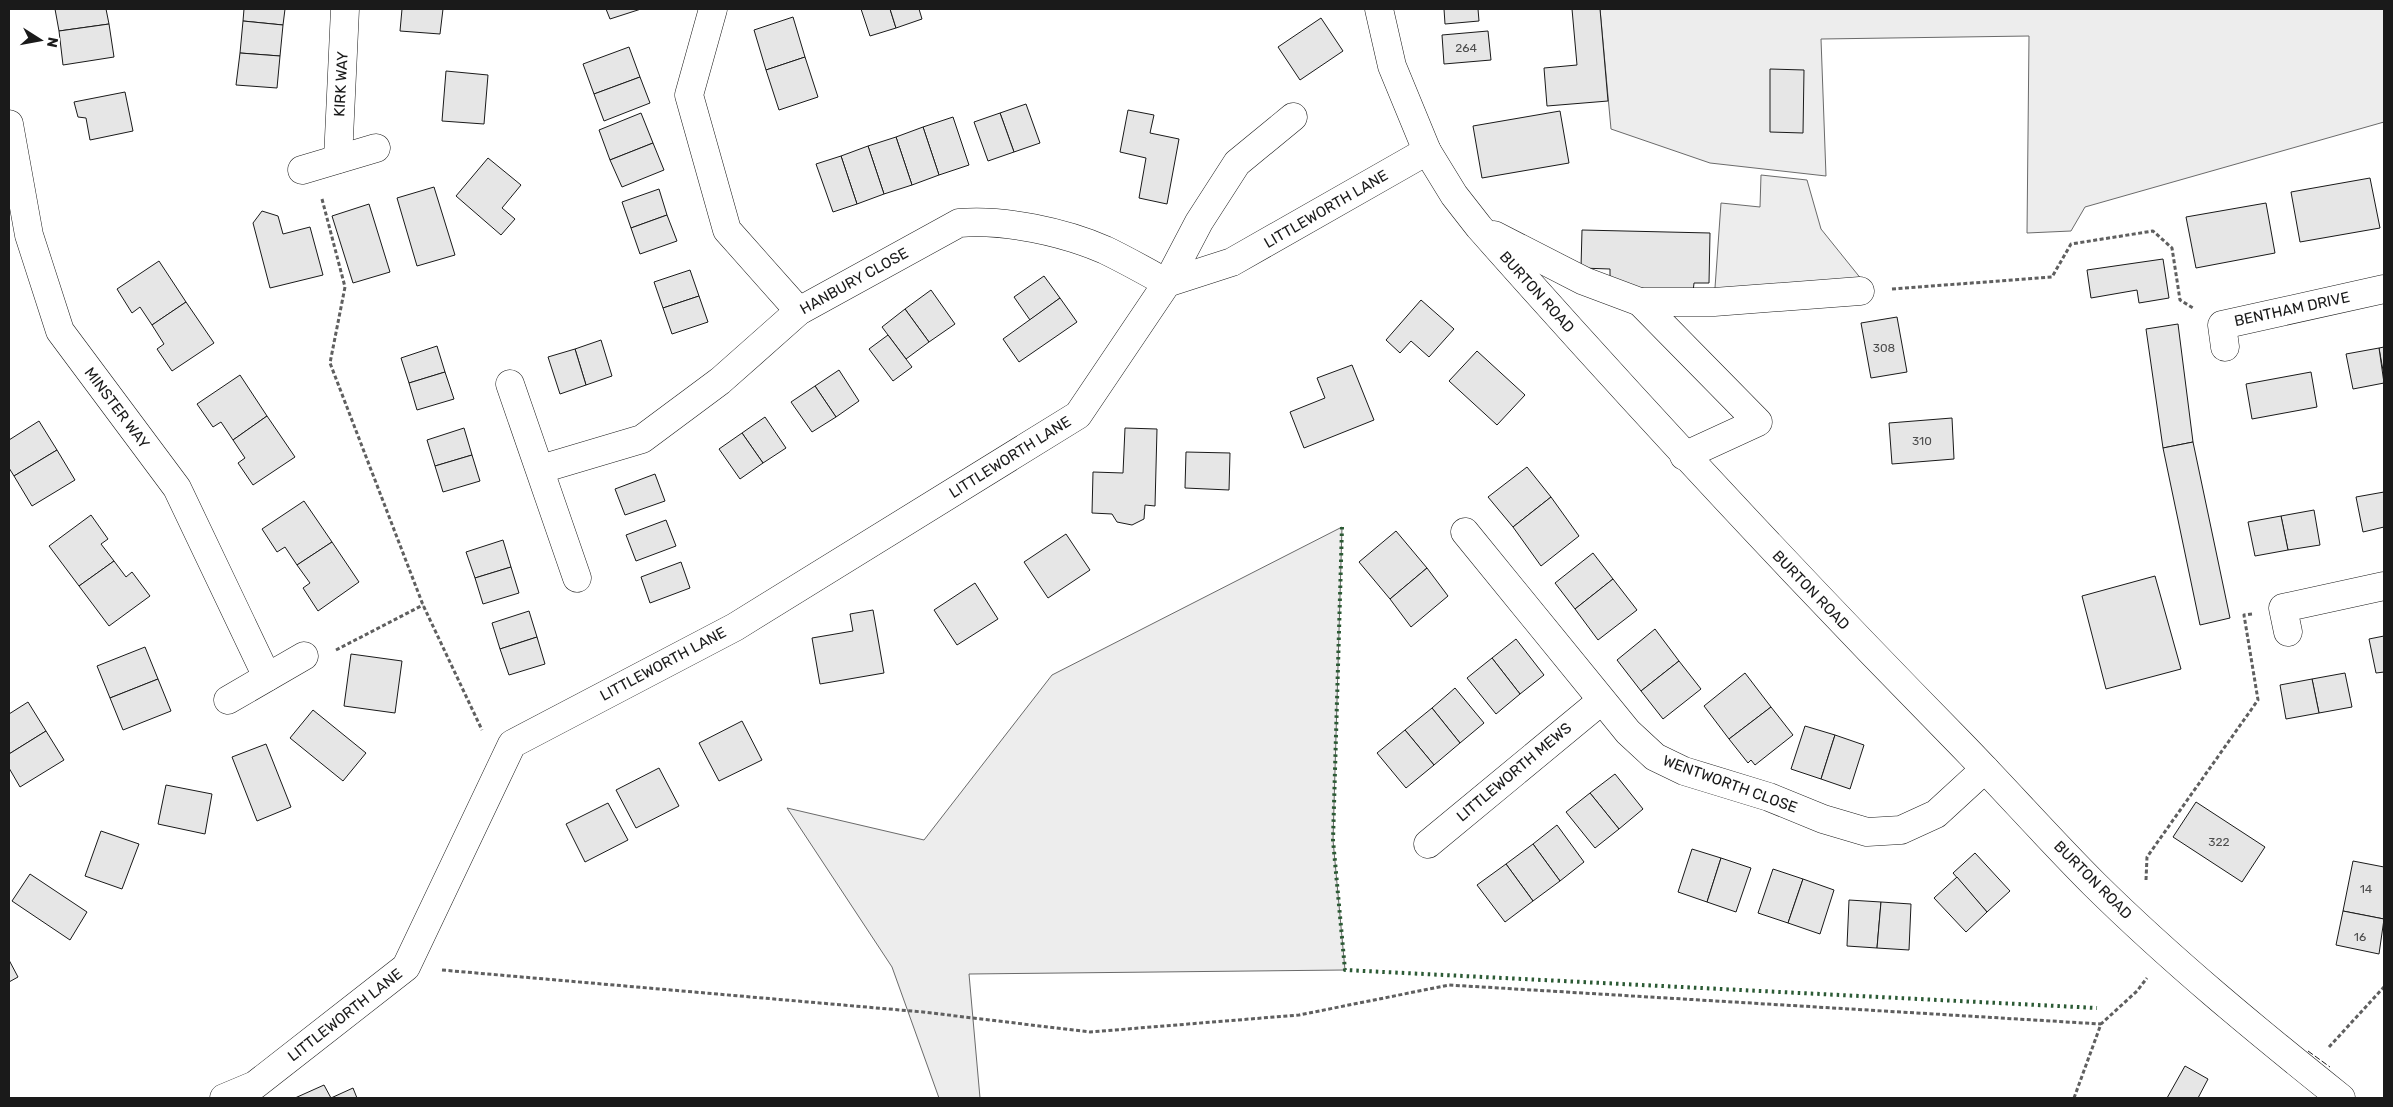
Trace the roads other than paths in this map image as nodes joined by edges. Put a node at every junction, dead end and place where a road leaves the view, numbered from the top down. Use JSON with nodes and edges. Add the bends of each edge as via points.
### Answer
{"nodes":[{"id":1,"x":345,"y":9,"type":"edge"},
{"id":2,"x":713,"y":9,"type":"edge"},
{"id":3,"x":1379,"y":9,"type":"edge"},
{"id":4,"x":1293,"y":116,"type":"dead end"},
{"id":5,"x":9,"y":124,"type":"edge"},
{"id":6,"x":376,"y":148,"type":"dead end"},
{"id":7,"x":1427,"y":151,"type":"junction"},
{"id":8,"x":1479,"y":227,"type":"junction"},
{"id":9,"x":1167,"y":283,"type":"junction"},
{"id":10,"x":2384,"y":289,"type":"edge"},
{"id":11,"x":1860,"y":292,"type":"road end"},
{"id":12,"x":1640,"y":302,"type":"junction"},
{"id":13,"x":799,"y":311,"type":"junction"},
{"id":14,"x":2223,"y":336,"type":"road end"},
{"id":15,"x":510,"y":384,"type":"dead end"},
{"id":16,"x":1684,"y":456,"type":"junction"},
{"id":17,"x":541,"y":469,"type":"junction"},
{"id":18,"x":1465,"y":532,"type":"dead end"},
{"id":19,"x":577,"y":578,"type":"dead end"},
{"id":20,"x":2384,"y":586,"type":"edge"},
{"id":21,"x":2286,"y":620,"type":"road end"},
{"id":22,"x":304,"y":656,"type":"road end"},
{"id":23,"x":267,"y":678,"type":"junction"},
{"id":24,"x":228,"y":700,"type":"dead end"},
{"id":25,"x":1601,"y":701,"type":"junction"},
{"id":26,"x":1985,"y":769,"type":"junction"},
{"id":27,"x":1428,"y":844,"type":"dead end"},
{"id":28,"x":224,"y":1098,"type":"edge"},
{"id":29,"x":2341,"y":1098,"type":"edge"}],
"edges":[{"from":1,"to":6,"type":"street","name":"KIRK WAY","via":[[318,165]]},
{"from":2,"to":13,"type":"street","via":[[689,95],[726,230]]},
{"from":3,"to":7,"type":"street","name":"BURTON ROAD","via":[[1392,66]]},
{"from":4,"to":9,"type":"street","name":"LITTLEWORTH LANE","via":[[1237,163],[1199,222]]},
{"from":5,"to":23,"type":"street","name":"MINSTER WAY","via":[[29,235],[60,331],[177,488]]},
{"from":7,"to":8,"type":"street","name":"BURTON ROAD","via":[[1454,195]]},
{"from":7,"to":9,"type":"street","name":"LITTLEWORTH LANE","via":[[1232,262]]},
{"from":8,"to":12,"type":"street","via":[[1584,281]]},
{"from":8,"to":16,"type":"street","name":"BURTON ROAD"},
{"from":9,"to":13,"type":"street","name":"HANBURY CLOSE","via":[[1105,250],[1016,225],[981,221],[958,223]]},
{"from":9,"to":28,"type":"street","name":"LITTLEWORTH LANE","via":[[1078,416],[735,627],[512,744],[406,967],[255,1085]]},
{"from":10,"to":14,"type":"street","name":"BENTHAM DRIVE"},
{"from":11,"to":12,"type":"street","via":[[1714,302]]},
{"from":12,"to":16,"type":"street","via":[[1758,422]]},
{"from":13,"to":17,"type":"street","name":"HANBURY CLOSE","via":[[720,381],[642,439]]},
{"from":15,"to":17,"type":"street"},
{"from":16,"to":26,"type":"street","name":"BURTON ROAD","via":[[1822,604]]},
{"from":17,"to":19,"type":"street"},
{"from":18,"to":25,"type":"street","name":"WENTWORTH CLOSE"},
{"from":20,"to":21,"type":"street"},
{"from":22,"to":23,"type":"street"},
{"from":23,"to":24,"type":"street"},
{"from":25,"to":26,"type":"street","name":"WENTWORTH CLOSE","via":[[1655,757],[1684,771],[1867,832],[1901,830],[1936,814]]},
{"from":25,"to":27,"type":"street","name":"LITTLEWORTH MEWS"},
{"from":26,"to":29,"type":"street","name":"BURTON ROAD","via":[[2095,884],[2168,952],[2234,1012]]}]}
